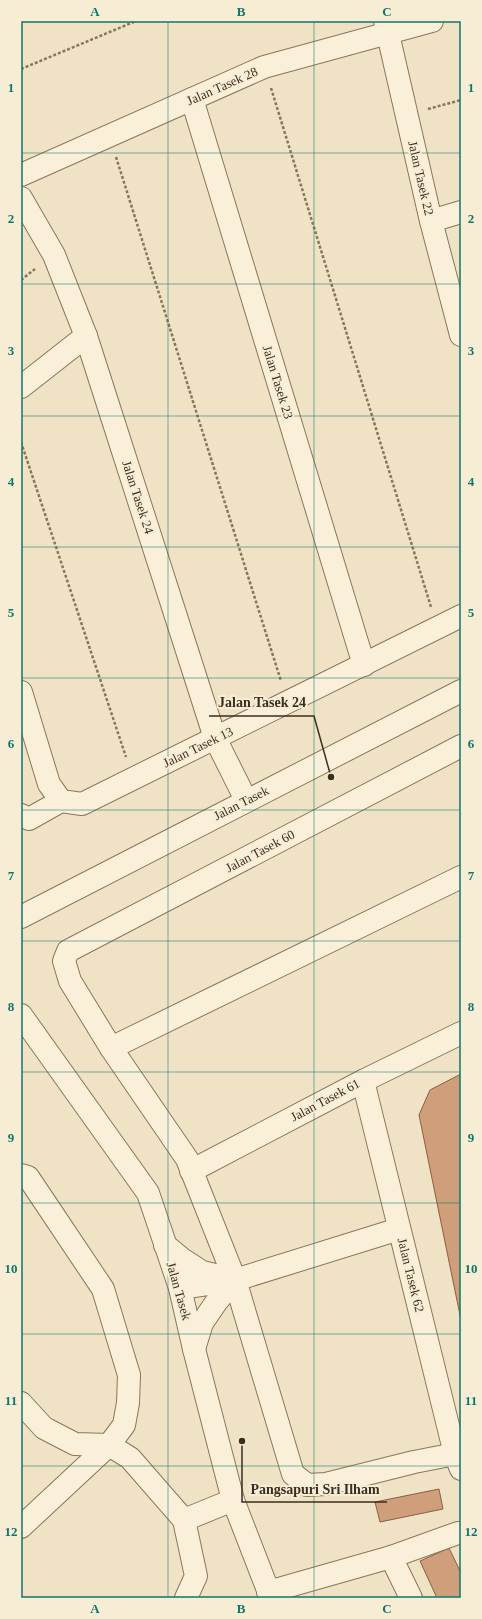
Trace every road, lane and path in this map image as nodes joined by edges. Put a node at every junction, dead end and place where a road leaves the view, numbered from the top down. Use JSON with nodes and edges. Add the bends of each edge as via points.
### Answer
{"nodes":[{"id":1,"x":136,"y":21,"type":"edge"},
{"id":2,"x":432,"y":21,"type":"edge"},
{"id":3,"x":386,"y":27,"type":"edge"},
{"id":4,"x":264,"y":67,"type":"junction"},
{"id":5,"x":21,"y":69,"type":"edge"},
{"id":6,"x":192,"y":99,"type":"junction"},
{"id":7,"x":461,"y":100,"type":"edge"},
{"id":8,"x":406,"y":116,"type":"junction"},
{"id":9,"x":109,"y":136,"type":"junction"},
{"id":10,"x":21,"y":175,"type":"edge"},
{"id":11,"x":21,"y":198,"type":"edge"},
{"id":12,"x":461,"y":212,"type":"edge"},
{"id":13,"x":431,"y":221,"type":"junction"},
{"id":14,"x":461,"y":335,"type":"edge"},
{"id":15,"x":86,"y":336,"type":"junction"},
{"id":16,"x":21,"y":387,"type":"edge"},
{"id":17,"x":21,"y":442,"type":"edge"},
{"id":18,"x":461,"y":616,"type":"edge"},
{"id":19,"x":438,"y":628,"type":"junction"},
{"id":20,"x":364,"y":665,"type":"junction"},
{"id":21,"x":461,"y":691,"type":"edge"},
{"id":22,"x":21,"y":692,"type":"edge"},
{"id":23,"x":287,"y":703,"type":"junction"},
{"id":24,"x":215,"y":738,"type":"junction"},
{"id":25,"x":461,"y":746,"type":"edge"},
{"id":26,"x":134,"y":779,"type":"junction"},
{"id":27,"x":246,"y":800,"type":"junction"},
{"id":28,"x":61,"y":802,"type":"junction"},
{"id":29,"x":21,"y":815,"type":"edge"},
{"id":30,"x":461,"y":876,"type":"edge"},
{"id":31,"x":21,"y":917,"type":"edge"},
{"id":32,"x":25,"y":1029,"type":"edge"},
{"id":33,"x":461,"y":1033,"type":"edge"},
{"id":34,"x":111,"y":1048,"type":"junction"},
{"id":35,"x":363,"y":1081,"type":"junction"},
{"id":36,"x":191,"y":1171,"type":"junction"},
{"id":37,"x":21,"y":1175,"type":"edge"},
{"id":38,"x":399,"y":1229,"type":"junction"},
{"id":39,"x":165,"y":1245,"type":"junction"},
{"id":40,"x":235,"y":1280,"type":"junction"},
{"id":41,"x":180,"y":1288,"type":"junction"},
{"id":42,"x":194,"y":1350,"type":"junction"},
{"id":43,"x":21,"y":1403,"type":"edge"},
{"id":44,"x":109,"y":1445,"type":"junction"},
{"id":45,"x":458,"y":1461,"type":"edge"},
{"id":46,"x":233,"y":1500,"type":"junction"},
{"id":47,"x":184,"y":1520,"type":"junction"},
{"id":48,"x":21,"y":1527,"type":"edge"},
{"id":49,"x":461,"y":1533,"type":"edge"},
{"id":50,"x":391,"y":1557,"type":"junction"},
{"id":51,"x":269,"y":1595,"type":"edge"},
{"id":52,"x":186,"y":1598,"type":"edge"},
{"id":53,"x":411,"y":1598,"type":"edge"}],
"edges":[{"from":1,"to":5,"type":"path"},
{"from":2,"to":3,"type":"street","name":"Jalan Tasek 28"},
{"from":3,"to":4,"type":"street","name":"Jalan Tasek 28"},
{"from":3,"to":8,"type":"street","name":"Jalan Tasek 22"},
{"from":4,"to":6,"type":"street","name":"Jalan Tasek 28"},
{"from":4,"to":19,"type":"path"},
{"from":6,"to":9,"type":"street","name":"Jalan Tasek 28"},
{"from":6,"to":20,"type":"street","name":"Jalan Tasek 23"},
{"from":7,"to":8,"type":"path"},
{"from":8,"to":13,"type":"street","name":"Jalan Tasek 22"},
{"from":9,"to":10,"type":"street","name":"Jalan Tasek 28"},
{"from":9,"to":23,"type":"path"},
{"from":11,"to":15,"type":"street","name":"Jalan Tasek 24","via":[[54,255]]},
{"from":12,"to":13,"type":"street"},
{"from":13,"to":14,"type":"street","name":"Jalan Tasek 22"},
{"from":15,"to":16,"type":"street"},
{"from":15,"to":24,"type":"street","name":"Jalan Tasek 24"},
{"from":17,"to":26,"type":"path"},
{"from":18,"to":19,"type":"street","name":"Jalan Tasek 13"},
{"from":19,"to":20,"type":"street","name":"Jalan Tasek 13"},
{"from":20,"to":23,"type":"street","name":"Jalan Tasek 13"},
{"from":21,"to":27,"type":"street","name":"Jalan Tasek"},
{"from":22,"to":28,"type":"street","via":[[49,784]]},
{"from":23,"to":24,"type":"street","name":"Jalan Tasek 13"},
{"from":24,"to":26,"type":"street","name":"Jalan Tasek 13"},
{"from":24,"to":27,"type":"street","name":"Jalan Tasek 24"},
{"from":25,"to":34,"type":"street","name":"Jalan Tasek 60","via":[[68,951],[64,961],[70,981]]},
{"from":26,"to":28,"type":"street","name":"Jalan Tasek 13","via":[[82,804]]},
{"from":27,"to":31,"type":"street","name":"Jalan Tasek"},
{"from":28,"to":29,"type":"street","via":[[30,819]]},
{"from":30,"to":34,"type":"street"},
{"from":32,"to":39,"type":"street","name":"Jalan Tasek","via":[[148,1193]]},
{"from":33,"to":35,"type":"street","name":"Jalan Tasek 61"},
{"from":34,"to":36,"type":"street","via":[[187,1159]]},
{"from":35,"to":36,"type":"street","name":"Jalan Tasek 61"},
{"from":35,"to":38,"type":"street","name":"Jalan Tasek 62"},
{"from":36,"to":40,"type":"street"},
{"from":37,"to":44,"type":"street","via":[[28,1177],[103,1289],[129,1375],[124,1425]]},
{"from":38,"to":40,"type":"street"},
{"from":38,"to":45,"type":"street","name":"Jalan Tasek 62"},
{"from":39,"to":40,"type":"street","via":[[202,1272]]},
{"from":39,"to":41,"type":"street","name":"Jalan Tasek"},
{"from":40,"to":41,"type":"street"},
{"from":40,"to":42,"type":"street","via":[[202,1323]]},
{"from":40,"to":45,"type":"street","via":[[293,1474],[307,1485],[326,1484],[414,1462]]},
{"from":41,"to":42,"type":"street","name":"Jalan Tasek"},
{"from":42,"to":46,"type":"street","name":"Jalan Tasek"},
{"from":43,"to":44,"type":"street","via":[[44,1428],[75,1444]]},
{"from":44,"to":47,"type":"street","via":[[130,1458]]},
{"from":44,"to":48,"type":"street"},
{"from":46,"to":47,"type":"street"},
{"from":46,"to":51,"type":"street","name":"Jalan Tasek"},
{"from":47,"to":52,"type":"street","via":[[196,1576]]},
{"from":49,"to":50,"type":"street"},
{"from":50,"to":51,"type":"street"},
{"from":50,"to":53,"type":"street"}]}
